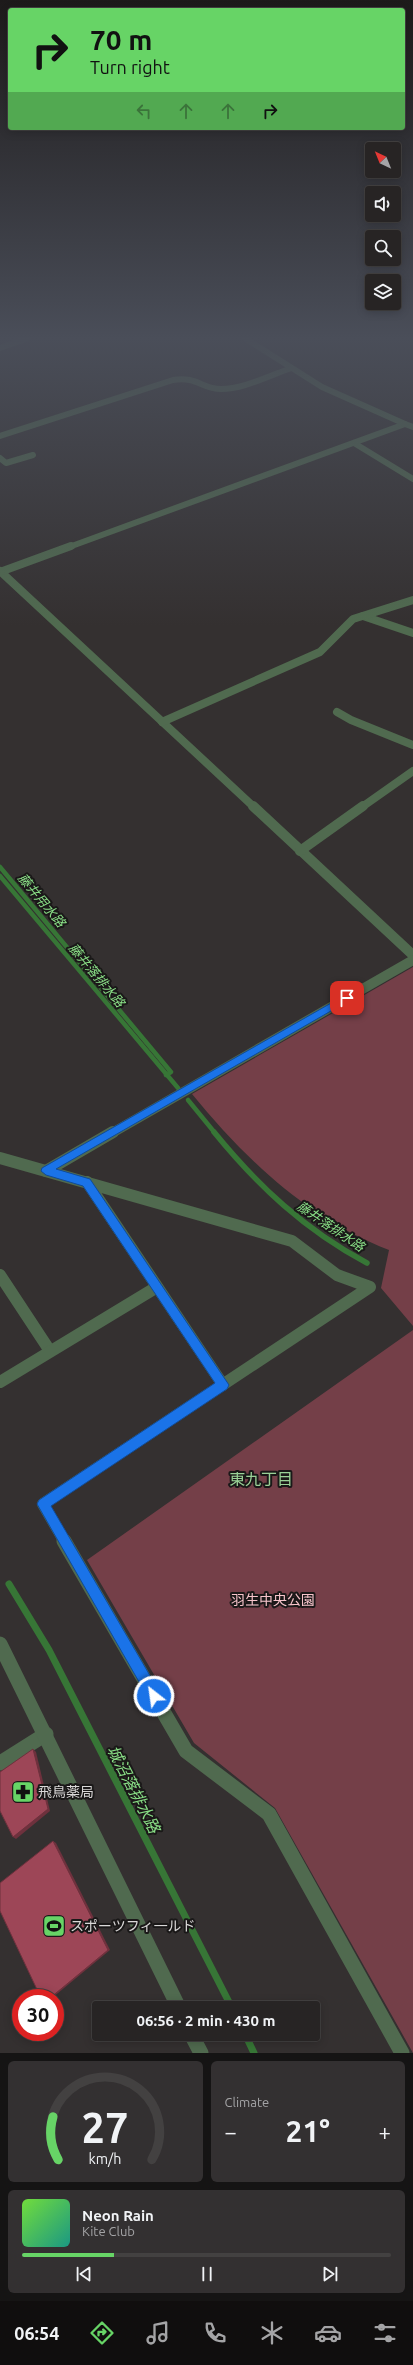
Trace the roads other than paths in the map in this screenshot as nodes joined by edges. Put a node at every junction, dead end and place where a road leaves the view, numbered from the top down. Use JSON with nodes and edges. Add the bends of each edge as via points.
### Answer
{"nodes":[{"id":1,"x":376,"y":435,"type":"edge"},
{"id":2,"x":354,"y":443,"type":"junction"},
{"id":3,"x":33,"y":455,"type":"dead end"},
{"id":4,"x":0,"y":458,"type":"edge"},
{"id":5,"x":413,"y":468,"type":"edge"},
{"id":6,"x":402,"y":472,"type":"junction"},
{"id":7,"x":413,"y":478,"type":"edge"},
{"id":8,"x":0,"y":571,"type":"edge"},
{"id":9,"x":413,"y":600,"type":"edge"},
{"id":10,"x":362,"y":616,"type":"junction"},
{"id":11,"x":413,"y":633,"type":"edge"},
{"id":12,"x":337,"y":712,"type":"dead end"},
{"id":13,"x":162,"y":722,"type":"junction"},
{"id":14,"x":413,"y":745,"type":"edge"},
{"id":15,"x":413,"y":770,"type":"edge"},
{"id":16,"x":300,"y":851,"type":"junction"},
{"id":17,"x":413,"y":955,"type":"edge"},
{"id":18,"x":413,"y":960,"type":"edge"},
{"id":19,"x":0,"y":1158,"type":"edge"},
{"id":20,"x":46,"y":1171,"type":"junction"},
{"id":21,"x":87,"y":1182,"type":"junction"},
{"id":22,"x":0,"y":1275,"type":"edge"},
{"id":23,"x":157,"y":1287,"type":"junction"},
{"id":24,"x":50,"y":1352,"type":"junction"},
{"id":25,"x":0,"y":1382,"type":"edge"},
{"id":26,"x":223,"y":1385,"type":"junction"},
{"id":27,"x":0,"y":1644,"type":"edge"},
{"id":28,"x":46,"y":1734,"type":"junction"},
{"id":29,"x":0,"y":1764,"type":"edge"},
{"id":30,"x":176,"y":2001,"type":"edge"},
{"id":31,"x":195,"y":2041,"type":"edge"},
{"id":32,"x":201,"y":2053,"type":"edge"},
{"id":33,"x":402,"y":2053,"type":"edge"}],
"edges":[{"from":1,"to":2,"type":"street"},
{"from":2,"to":6,"type":"street"},
{"from":2,"to":8,"type":"street"},
{"from":3,"to":4,"type":"street","via":[[6,463]]},
{"from":5,"to":6,"type":"street"},
{"from":6,"to":7,"type":"street"},
{"from":8,"to":13,"type":"street"},
{"from":9,"to":10,"type":"street"},
{"from":10,"to":11,"type":"street"},
{"from":10,"to":13,"type":"street","via":[[354,619],[320,652]]},
{"from":12,"to":14,"type":"street"},
{"from":13,"to":16,"type":"street"},
{"from":15,"to":16,"type":"street"},
{"from":16,"to":17,"type":"street"},
{"from":18,"to":20,"type":"street"},
{"from":19,"to":20,"type":"street"},
{"from":20,"to":21,"type":"street"},
{"from":21,"to":23,"type":"street"},
{"from":21,"to":26,"type":"street","via":[[292,1241],[337,1276],[370,1287]]},
{"from":22,"to":24,"type":"street"},
{"from":23,"to":24,"type":"street"},
{"from":23,"to":26,"type":"street"},
{"from":24,"to":25,"type":"street"},
{"from":26,"to":33,"type":"street","via":[[43,1504],[186,1751],[269,1814]]},
{"from":27,"to":28,"type":"street"},
{"from":28,"to":29,"type":"street"},
{"from":28,"to":30,"type":"street"},
{"from":31,"to":32,"type":"street"}]}
